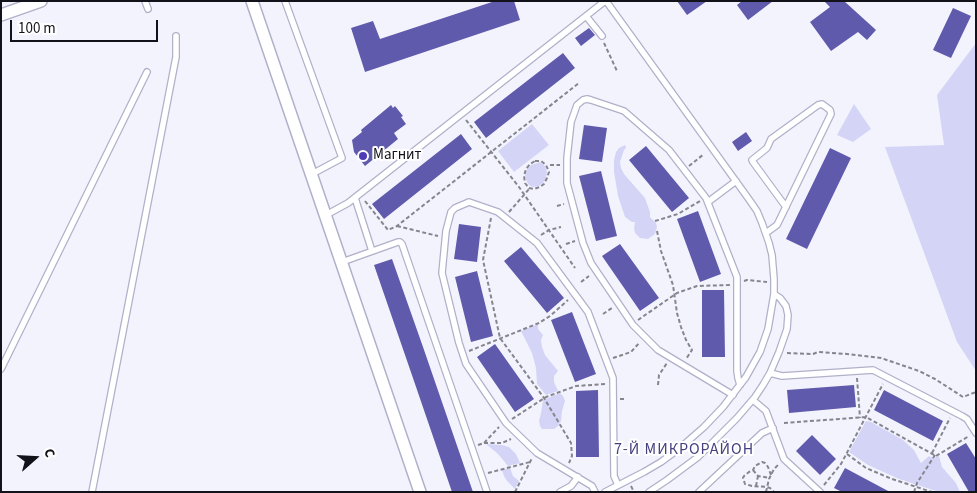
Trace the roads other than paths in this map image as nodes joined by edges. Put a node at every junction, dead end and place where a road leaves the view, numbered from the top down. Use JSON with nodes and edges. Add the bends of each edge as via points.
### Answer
{"nodes":[{"id":1,"x":41,"y":1,"type":"edge"},
{"id":2,"x":145,"y":1,"type":"edge"},
{"id":3,"x":252,"y":1,"type":"edge"},
{"id":4,"x":285,"y":1,"type":"edge"},
{"id":5,"x":605,"y":1,"type":"edge"},
{"id":6,"x":148,"y":9,"type":"dead end"},
{"id":7,"x":1,"y":15,"type":"edge"},
{"id":8,"x":586,"y":16,"type":"junction"},
{"id":9,"x":176,"y":36,"type":"dead end"},
{"id":10,"x":602,"y":36,"type":"road end"},
{"id":11,"x":147,"y":72,"type":"dead end"},
{"id":12,"x":312,"y":174,"type":"junction"},
{"id":13,"x":736,"y":181,"type":"junction"},
{"id":14,"x":357,"y":196,"type":"junction"},
{"id":15,"x":707,"y":200,"type":"junction"},
{"id":16,"x":786,"y":208,"type":"junction"},
{"id":17,"x":326,"y":215,"type":"junction"},
{"id":18,"x":766,"y":234,"type":"junction"},
{"id":19,"x":372,"y":251,"type":"junction"},
{"id":20,"x":342,"y":262,"type":"junction"},
{"id":21,"x":774,"y":294,"type":"junction"},
{"id":22,"x":1,"y":369,"type":"edge"},
{"id":23,"x":770,"y":373,"type":"junction"},
{"id":24,"x":740,"y":385,"type":"junction"},
{"id":25,"x":733,"y":394,"type":"junction"},
{"id":26,"x":753,"y":400,"type":"junction"},
{"id":27,"x":773,"y":428,"type":"junction"},
{"id":28,"x":976,"y":433,"type":"edge"},
{"id":29,"x":578,"y":478,"type":"junction"},
{"id":30,"x":618,"y":486,"type":"junction"},
{"id":31,"x":650,"y":491,"type":"edge"},
{"id":32,"x":92,"y":492,"type":"edge"},
{"id":33,"x":420,"y":492,"type":"edge"},
{"id":34,"x":487,"y":492,"type":"edge"},
{"id":35,"x":560,"y":492,"type":"edge"},
{"id":36,"x":595,"y":492,"type":"edge"},
{"id":37,"x":605,"y":492,"type":"edge"},
{"id":38,"x":699,"y":492,"type":"edge"},
{"id":39,"x":820,"y":492,"type":"edge"}],
"edges":[{"from":1,"to":7,"type":"street"},
{"from":2,"to":6,"type":"lane"},
{"from":3,"to":12,"type":"street"},
{"from":4,"to":12,"type":"lane","via":[[342,158]]},
{"from":5,"to":8,"type":"lane"},
{"from":5,"to":13,"type":"lane"},
{"from":8,"to":10,"type":"lane"},
{"from":8,"to":14,"type":"lane"},
{"from":9,"to":32,"type":"lane","via":[[176,57]]},
{"from":11,"to":22,"type":"lane"},
{"from":12,"to":17,"type":"street"},
{"from":13,"to":15,"type":"lane"},
{"from":13,"to":18,"type":"lane","via":[[756,211]]},
{"from":14,"to":17,"type":"lane"},
{"from":14,"to":19,"type":"lane"},
{"from":15,"to":24,"type":"lane","via":[[736,277]]},
{"from":15,"to":25,"type":"lane","via":[[669,150],[624,111],[587,99],[577,105],[571,122],[567,183],[591,263],[634,325],[658,350]]},
{"from":16,"to":16,"type":"lane","via":[[831,114],[822,104],[771,139],[767,148],[752,160]]},
{"from":16,"to":18,"type":"lane","via":[[776,227]]},
{"from":17,"to":20,"type":"street"},
{"from":18,"to":21,"type":"lane","via":[[772,255]]},
{"from":19,"to":20,"type":"lane"},
{"from":19,"to":34,"type":"lane","via":[[398,242],[402,244]]},
{"from":20,"to":33,"type":"street"},
{"from":21,"to":23,"type":"lane","via":[[786,306],[788,315],[787,329]]},
{"from":21,"to":24,"type":"lane","via":[[760,352]]},
{"from":23,"to":26,"type":"lane"},
{"from":23,"to":28,"type":"lane","via":[[782,376],[878,372],[966,419]]},
{"from":24,"to":25,"type":"lane"},
{"from":25,"to":30,"type":"lane","via":[[680,448]]},
{"from":26,"to":27,"type":"lane","via":[[766,411]]},
{"from":26,"to":31,"type":"lane","via":[[698,457]]},
{"from":27,"to":38,"type":"lane","via":[[762,433]]},
{"from":27,"to":39,"type":"lane","via":[[784,458]]},
{"from":29,"to":30,"type":"lane","via":[[537,453],[506,423],[466,364],[442,273],[446,231],[452,209],[466,202],[498,212],[537,243],[588,312],[613,378],[614,476]]},
{"from":29,"to":35,"type":"lane"},
{"from":29,"to":36,"type":"lane","via":[[592,486]]},
{"from":30,"to":37,"type":"lane"}]}
